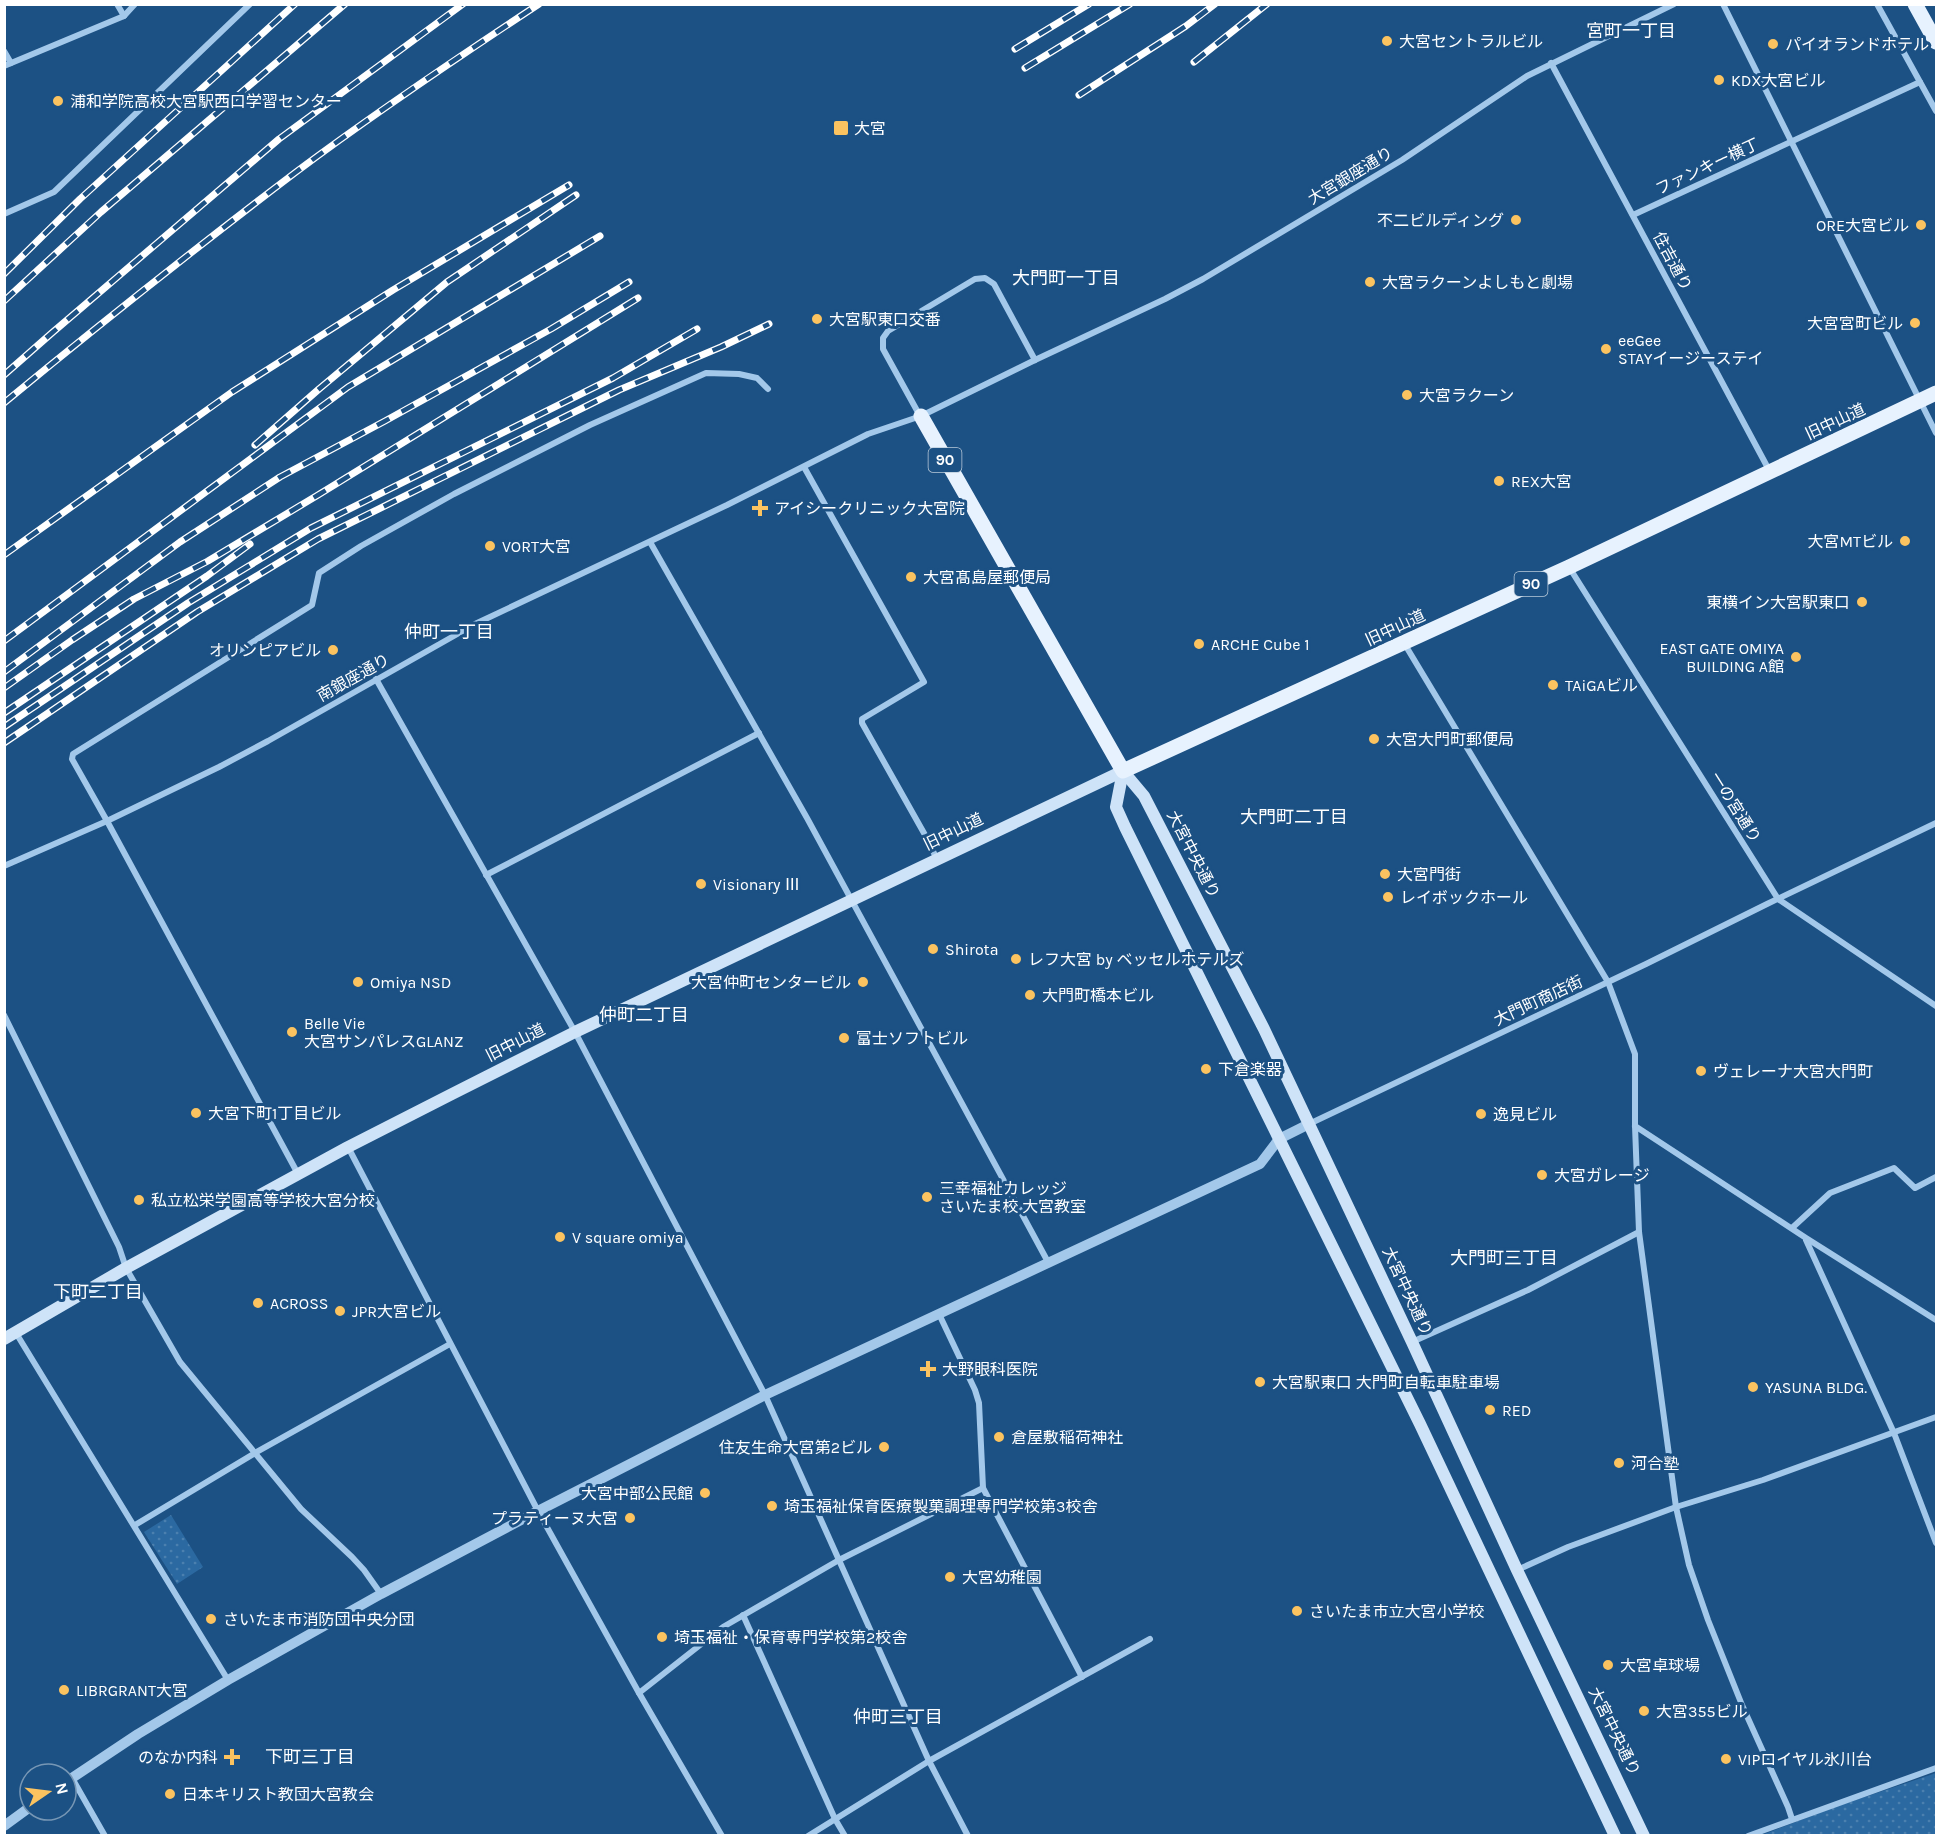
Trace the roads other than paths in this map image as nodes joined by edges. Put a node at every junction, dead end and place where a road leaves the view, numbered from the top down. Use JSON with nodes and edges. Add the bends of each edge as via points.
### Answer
{"nodes":[{"id":1,"x":117,"y":4,"type":"edge"},
{"id":2,"x":135,"y":4,"type":"edge"},
{"id":3,"x":250,"y":4,"type":"edge"},
{"id":4,"x":1674,"y":4,"type":"edge"},
{"id":5,"x":1723,"y":4,"type":"edge"},
{"id":6,"x":1877,"y":4,"type":"edge"},
{"id":7,"x":1915,"y":4,"type":"edge"},
{"id":8,"x":124,"y":16,"type":"junction"},
{"id":9,"x":1936,"y":42,"type":"edge"},
{"id":10,"x":4,"y":51,"type":"edge"},
{"id":11,"x":1551,"y":63,"type":"junction"},
{"id":12,"x":8,"y":65,"type":"edge"},
{"id":13,"x":1920,"y":82,"type":"junction"},
{"id":14,"x":1936,"y":111,"type":"edge"},
{"id":15,"x":1791,"y":142,"type":"junction"},
{"id":16,"x":4,"y":214,"type":"edge"},
{"id":17,"x":1633,"y":215,"type":"junction"},
{"id":18,"x":1035,"y":360,"type":"junction"},
{"id":19,"x":768,"y":389,"type":"dead end"},
{"id":20,"x":1936,"y":393,"type":"edge"},
{"id":21,"x":1920,"y":400,"type":"junction"},
{"id":22,"x":921,"y":416,"type":"junction"},
{"id":23,"x":1936,"y":433,"type":"edge"},
{"id":24,"x":804,"y":468,"type":"junction"},
{"id":25,"x":1770,"y":471,"type":"junction"},
{"id":26,"x":650,"y":542,"type":"junction"},
{"id":27,"x":1569,"y":567,"type":"junction"},
{"id":28,"x":1403,"y":643,"type":"junction"},
{"id":29,"x":376,"y":679,"type":"junction"},
{"id":30,"x":759,"y":733,"type":"junction"},
{"id":31,"x":1123,"y":771,"type":"junction"},
{"id":32,"x":107,"y":821,"type":"junction"},
{"id":33,"x":1936,"y":823,"type":"edge"},
{"id":34,"x":937,"y":860,"type":"junction"},
{"id":35,"x":4,"y":866,"type":"edge"},
{"id":36,"x":486,"y":875,"type":"junction"},
{"id":37,"x":1778,"y":898,"type":"junction"},
{"id":38,"x":851,"y":900,"type":"junction"},
{"id":39,"x":1608,"y":982,"type":"junction"},
{"id":40,"x":1936,"y":1006,"type":"edge"},
{"id":41,"x":4,"y":1015,"type":"edge"},
{"id":42,"x":575,"y":1032,"type":"junction"},
{"id":43,"x":1309,"y":1124,"type":"junction"},
{"id":44,"x":1635,"y":1126,"type":"junction"},
{"id":45,"x":1279,"y":1139,"type":"junction"},
{"id":46,"x":348,"y":1147,"type":"junction"},
{"id":47,"x":298,"y":1174,"type":"junction"},
{"id":48,"x":1936,"y":1177,"type":"edge"},
{"id":49,"x":1792,"y":1228,"type":"junction"},
{"id":50,"x":1640,"y":1232,"type":"junction"},
{"id":51,"x":1806,"y":1238,"type":"junction"},
{"id":52,"x":1048,"y":1262,"type":"junction"},
{"id":53,"x":126,"y":1268,"type":"junction"},
{"id":54,"x":939,"y":1314,"type":"junction"},
{"id":55,"x":1936,"y":1320,"type":"edge"},
{"id":56,"x":10,"y":1335,"type":"edge"},
{"id":57,"x":1412,"y":1342,"type":"junction"},
{"id":58,"x":450,"y":1344,"type":"junction"},
{"id":59,"x":765,"y":1395,"type":"junction"},
{"id":60,"x":1936,"y":1418,"type":"edge"},
{"id":61,"x":1894,"y":1433,"type":"junction"},
{"id":62,"x":255,"y":1453,"type":"junction"},
{"id":63,"x":983,"y":1488,"type":"junction"},
{"id":64,"x":1676,"y":1507,"type":"junction"},
{"id":65,"x":538,"y":1511,"type":"junction"},
{"id":66,"x":135,"y":1525,"type":"junction"},
{"id":67,"x":1936,"y":1543,"type":"edge"},
{"id":68,"x":838,"y":1560,"type":"junction"},
{"id":69,"x":1517,"y":1570,"type":"junction"},
{"id":70,"x":381,"y":1594,"type":"junction"},
{"id":71,"x":743,"y":1615,"type":"junction"},
{"id":72,"x":1150,"y":1639,"type":"dead end"},
{"id":73,"x":1082,"y":1677,"type":"junction"},
{"id":74,"x":228,"y":1680,"type":"junction"},
{"id":75,"x":639,"y":1693,"type":"junction"},
{"id":76,"x":929,"y":1761,"type":"junction"},
{"id":77,"x":1936,"y":1768,"type":"edge"},
{"id":78,"x":78,"y":1774,"type":"edge"},
{"id":79,"x":78,"y":1794,"type":"edge"},
{"id":80,"x":18,"y":1816,"type":"edge"},
{"id":81,"x":835,"y":1819,"type":"junction"},
{"id":82,"x":1792,"y":1819,"type":"junction"},
{"id":83,"x":4,"y":1826,"type":"edge"},
{"id":84,"x":105,"y":1836,"type":"edge"},
{"id":85,"x":722,"y":1836,"type":"edge"},
{"id":86,"x":808,"y":1836,"type":"edge"},
{"id":87,"x":845,"y":1836,"type":"edge"},
{"id":88,"x":968,"y":1836,"type":"edge"},
{"id":89,"x":1615,"y":1836,"type":"edge"},
{"id":90,"x":1644,"y":1836,"type":"edge"},
{"id":91,"x":1748,"y":1836,"type":"edge"}],
"edges":[{"from":1,"to":8,"type":"street"},
{"from":2,"to":8,"type":"street"},
{"from":3,"to":16,"type":"street","via":[[54,192]]},
{"from":4,"to":11,"type":"street","name":"大宮銀座通り"},
{"from":5,"to":15,"type":"street"},
{"from":6,"to":13,"type":"street"},
{"from":7,"to":9,"type":"main road"},
{"from":8,"to":12,"type":"street"},
{"from":10,"to":12,"type":"street"},
{"from":11,"to":17,"type":"street","name":"住吉通り"},
{"from":11,"to":18,"type":"street","name":"大宮銀座通り","via":[[1402,160],[1203,279]]},
{"from":13,"to":14,"type":"street"},
{"from":13,"to":15,"type":"street","name":"ファンキー横丁"},
{"from":15,"to":17,"type":"street","name":"ファンキー横丁"},
{"from":15,"to":21,"type":"street"},
{"from":17,"to":25,"type":"street","name":"住吉通り"},
{"from":18,"to":22,"type":"street","name":"大宮銀座通り"},
{"from":18,"to":22,"type":"street","via":[[994,284],[985,278],[975,279],[888,330],[883,338],[883,349]]},
{"from":19,"to":32,"type":"street","via":[[757,378],[706,373],[590,425],[454,494],[319,573],[312,605],[73,754],[72,759]]},
{"from":20,"to":21,"type":"main road","name":"旧中山道","number":"90"},
{"from":21,"to":23,"type":"street"},
{"from":21,"to":25,"type":"main road","name":"旧中山道","number":"90"},
{"from":22,"to":24,"type":"street","name":"南銀座通り","via":[[868,435]]},
{"from":22,"to":31,"type":"main road","name":"大宮中央通り","number":"90"},
{"from":24,"to":26,"type":"street","name":"南銀座通り"},
{"from":24,"to":34,"type":"street","via":[[924,682],[862,719],[862,723]]},
{"from":25,"to":27,"type":"main road","name":"旧中山道","number":"90"},
{"from":26,"to":29,"type":"street","name":"南銀座通り","via":[[475,624]]},
{"from":26,"to":30,"type":"street"},
{"from":27,"to":28,"type":"main road","name":"旧中山道","number":"90"},
{"from":27,"to":37,"type":"street","name":"一の宮通り"},
{"from":28,"to":31,"type":"main road","name":"旧中山道","number":"90"},
{"from":28,"to":39,"type":"street"},
{"from":29,"to":32,"type":"street","name":"南銀座通り","via":[[268,741]]},
{"from":29,"to":36,"type":"street"},
{"from":30,"to":36,"type":"street"},
{"from":30,"to":38,"type":"street"},
{"from":31,"to":34,"type":"main road","name":"旧中山道"},
{"from":31,"to":43,"type":"main road","name":"大宮中央通り","via":[[1144,796]]},
{"from":31,"to":45,"type":"main road","via":[[1116,807]]},
{"from":32,"to":35,"type":"street","name":"南銀座通り"},
{"from":32,"to":47,"type":"street"},
{"from":33,"to":37,"type":"street","name":"大門町商店街"},
{"from":34,"to":38,"type":"main road","name":"旧中山道"},
{"from":36,"to":42,"type":"street"},
{"from":37,"to":39,"type":"street","name":"大門町商店街"},
{"from":37,"to":40,"type":"street","name":"一の宮通り"},
{"from":38,"to":42,"type":"main road","name":"旧中山道"},
{"from":38,"to":52,"type":"street"},
{"from":39,"to":43,"type":"street","name":"大門町商店街"},
{"from":39,"to":44,"type":"street","via":[[1635,1054]]},
{"from":41,"to":53,"type":"street"},
{"from":42,"to":46,"type":"main road","name":"旧中山道"},
{"from":42,"to":59,"type":"street"},
{"from":43,"to":45,"type":"street"},
{"from":43,"to":57,"type":"main road","name":"大宮中央通り"},
{"from":44,"to":49,"type":"street"},
{"from":44,"to":50,"type":"street"},
{"from":45,"to":52,"type":"street","via":[[1260,1164]]},
{"from":45,"to":89,"type":"main road","via":[[1420,1424]]},
{"from":46,"to":47,"type":"main road","name":"旧中山道"},
{"from":46,"to":58,"type":"street"},
{"from":47,"to":53,"type":"main road","name":"旧中山道"},
{"from":48,"to":49,"type":"street","via":[[1915,1188],[1894,1168],[1830,1193]]},
{"from":49,"to":51,"type":"street"},
{"from":50,"to":57,"type":"street","via":[[1528,1290]]},
{"from":50,"to":64,"type":"street"},
{"from":51,"to":55,"type":"street"},
{"from":51,"to":61,"type":"street"},
{"from":52,"to":54,"type":"street"},
{"from":53,"to":56,"type":"main road","name":"旧中山道"},
{"from":53,"to":62,"type":"street","via":[[180,1362]]},
{"from":54,"to":59,"type":"street"},
{"from":54,"to":63,"type":"street","via":[[975,1390]]},
{"from":56,"to":66,"type":"street"},
{"from":57,"to":69,"type":"main road","name":"大宮中央通り"},
{"from":58,"to":62,"type":"street"},
{"from":58,"to":65,"type":"street"},
{"from":59,"to":65,"type":"street"},
{"from":59,"to":68,"type":"street"},
{"from":60,"to":61,"type":"street"},
{"from":61,"to":64,"type":"street"},
{"from":61,"to":67,"type":"street"},
{"from":62,"to":66,"type":"street"},
{"from":62,"to":70,"type":"street","via":[[301,1509],[358,1563]]},
{"from":63,"to":68,"type":"street"},
{"from":63,"to":73,"type":"street"},
{"from":64,"to":69,"type":"street"},
{"from":64,"to":82,"type":"street","via":[[1689,1565],[1708,1620]]},
{"from":65,"to":70,"type":"street"},
{"from":65,"to":75,"type":"street"},
{"from":66,"to":74,"type":"street"},
{"from":68,"to":71,"type":"street"},
{"from":68,"to":76,"type":"street"},
{"from":69,"to":90,"type":"main road","name":"大宮中央通り"},
{"from":70,"to":74,"type":"street"},
{"from":71,"to":75,"type":"street"},
{"from":71,"to":81,"type":"street"},
{"from":72,"to":73,"type":"street"},
{"from":73,"to":76,"type":"street"},
{"from":74,"to":78,"type":"street"},
{"from":75,"to":85,"type":"street"},
{"from":76,"to":81,"type":"street"},
{"from":76,"to":88,"type":"street"},
{"from":77,"to":82,"type":"street"},
{"from":79,"to":84,"type":"street"},
{"from":80,"to":83,"type":"street"},
{"from":81,"to":86,"type":"street"},
{"from":81,"to":87,"type":"street"},
{"from":82,"to":91,"type":"street"}]}
